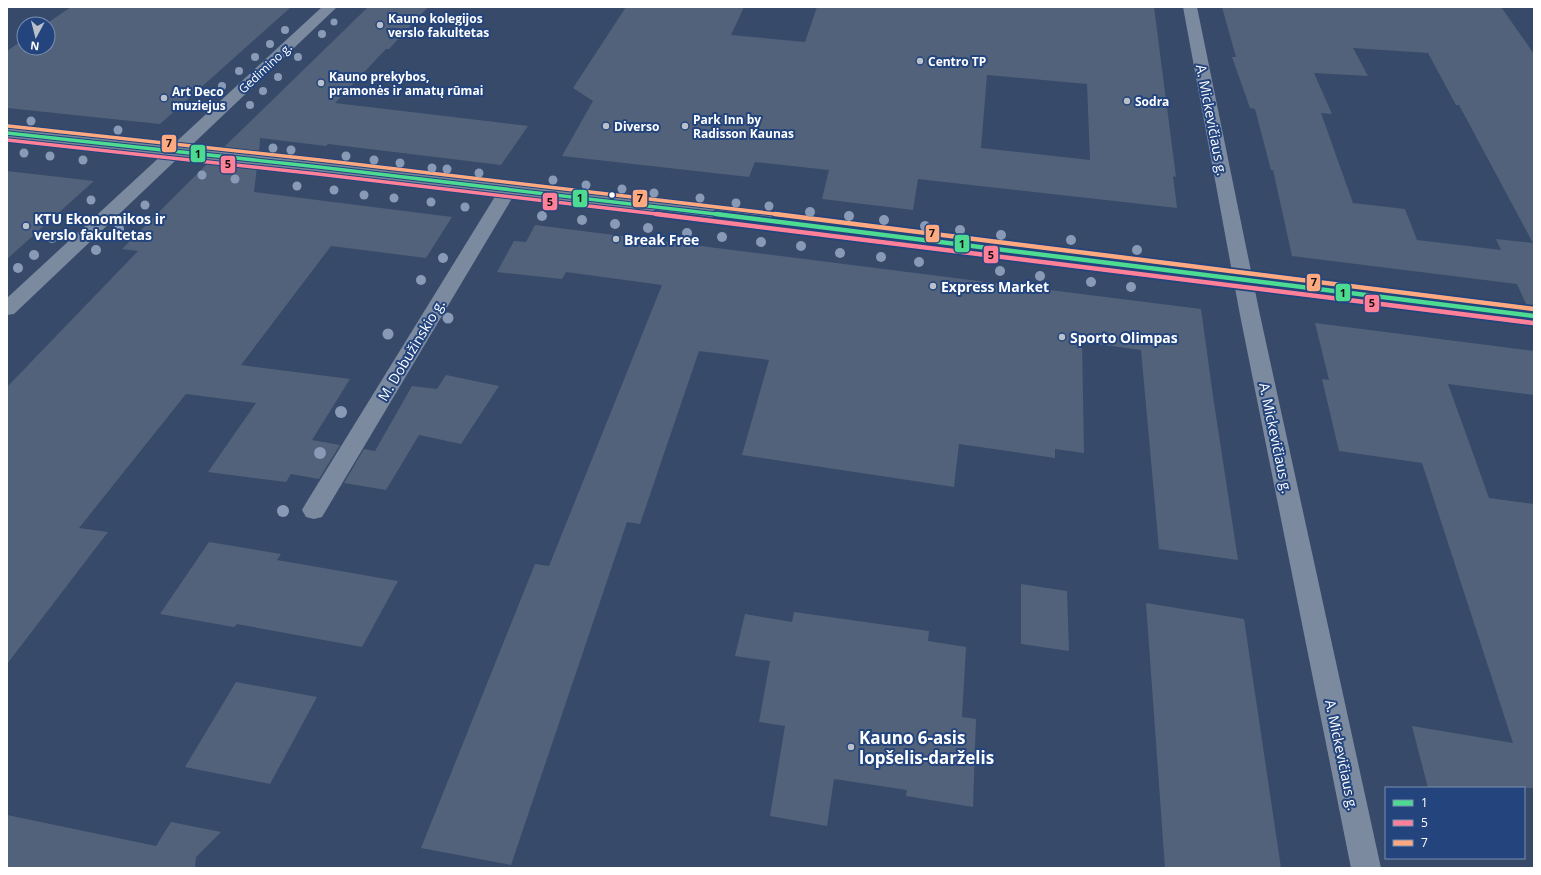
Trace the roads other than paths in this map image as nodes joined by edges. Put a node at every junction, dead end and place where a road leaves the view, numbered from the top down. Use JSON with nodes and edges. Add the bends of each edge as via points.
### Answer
{"nodes":[{"id":1,"x":330,"y":7,"type":"edge"},
{"id":2,"x":1190,"y":7,"type":"edge"},
{"id":3,"x":7,"y":133,"type":"edge"},
{"id":4,"x":174,"y":152,"type":"junction"},
{"id":5,"x":508,"y":190,"type":"junction"},
{"id":6,"x":1243,"y":280,"type":"junction"},
{"id":7,"x":7,"y":310,"type":"edge"},
{"id":8,"x":1534,"y":316,"type":"edge"},
{"id":9,"x":314,"y":510,"type":"dead end"},
{"id":10,"x":1366,"y":868,"type":"edge"}],
"edges":[{"from":1,"to":4,"type":"street","name":"Gedimino g."},
{"from":2,"to":6,"type":"street","name":"A. Mickevičiaus g."},
{"from":3,"to":4,"type":"street"},
{"from":4,"to":5,"type":"street"},
{"from":4,"to":7,"type":"street","name":"Gedimino g."},
{"from":5,"to":6,"type":"street"},
{"from":5,"to":9,"type":"street","name":"M. Dobužinskio g."},
{"from":6,"to":8,"type":"street"},
{"from":6,"to":10,"type":"street","name":"A. Mickevičiaus g."}]}
